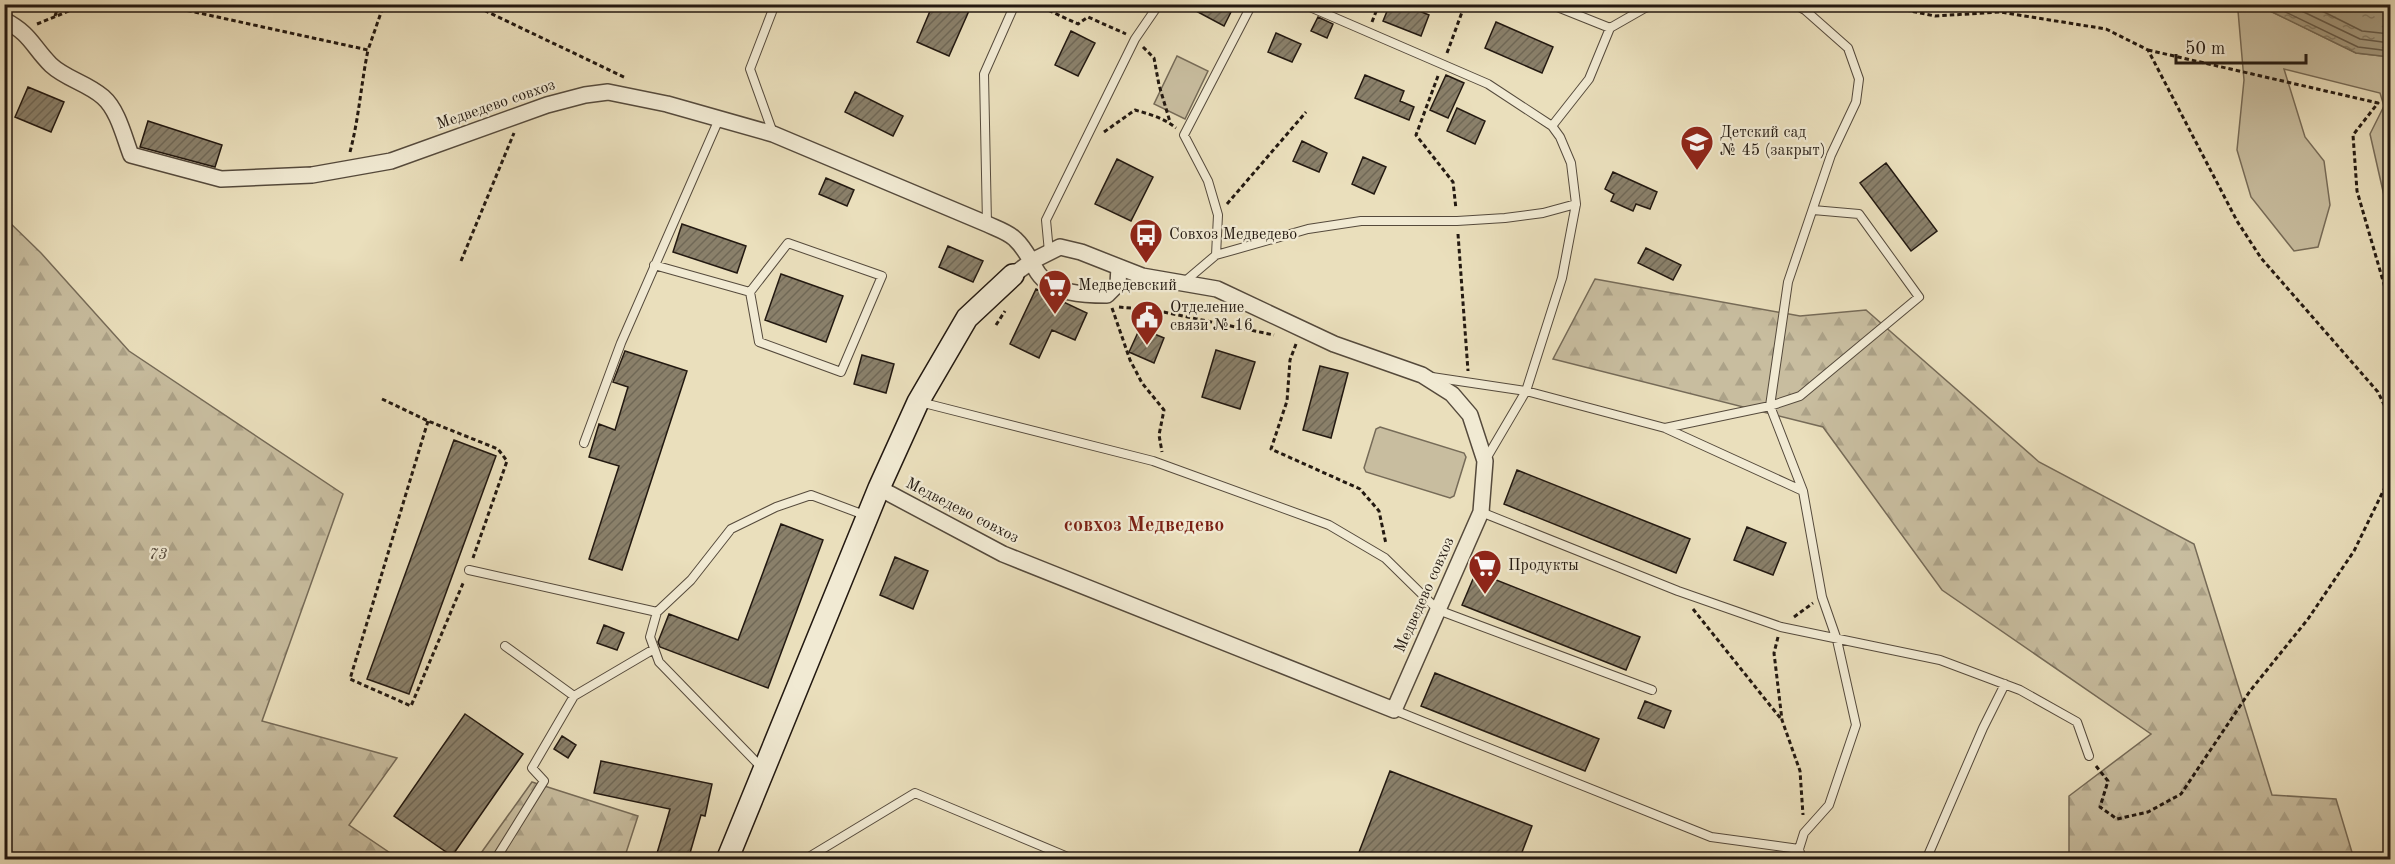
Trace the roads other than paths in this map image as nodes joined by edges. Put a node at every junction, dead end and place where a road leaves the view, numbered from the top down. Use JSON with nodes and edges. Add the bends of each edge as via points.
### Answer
{"nodes":[{"id":1,"x":775,"y":4,"type":"edge"},
{"id":2,"x":1015,"y":4,"type":"edge"},
{"id":3,"x":1159,"y":4,"type":"edge"},
{"id":4,"x":1252,"y":4,"type":"edge"},
{"id":5,"x":1303,"y":4,"type":"edge"},
{"id":6,"x":1550,"y":4,"type":"edge"},
{"id":7,"x":1657,"y":4,"type":"edge"},
{"id":8,"x":1794,"y":4,"type":"edge"},
{"id":9,"x":4,"y":20,"type":"edge"},
{"id":10,"x":1610,"y":28,"type":"junction"},
{"id":11,"x":719,"y":119,"type":"junction"},
{"id":12,"x":1552,"y":126,"type":"junction"},
{"id":13,"x":773,"y":134,"type":"junction"},
{"id":14,"x":1576,"y":204,"type":"junction"},
{"id":15,"x":1813,"y":210,"type":"junction"},
{"id":16,"x":987,"y":224,"type":"junction"},
{"id":17,"x":1049,"y":252,"type":"junction"},
{"id":18,"x":1216,"y":255,"type":"junction"},
{"id":19,"x":1032,"y":261,"type":"junction"},
{"id":20,"x":654,"y":265,"type":"junction"},
{"id":21,"x":1119,"y":267,"type":"junction"},
{"id":22,"x":1013,"y":275,"type":"joint"},
{"id":23,"x":1182,"y":284,"type":"junction"},
{"id":24,"x":750,"y":292,"type":"junction"},
{"id":25,"x":1422,"y":375,"type":"junction"},
{"id":26,"x":1526,"y":391,"type":"junction"},
{"id":27,"x":918,"y":402,"type":"junction"},
{"id":28,"x":1770,"y":406,"type":"junction"},
{"id":29,"x":1665,"y":428,"type":"junction"},
{"id":30,"x":584,"y":443,"type":"dead end"},
{"id":31,"x":1485,"y":461,"type":"junction"},
{"id":32,"x":879,"y":488,"type":"junction"},
{"id":33,"x":1803,"y":491,"type":"junction"},
{"id":34,"x":1481,"y":512,"type":"junction"},
{"id":35,"x":867,"y":516,"type":"junction"},
{"id":36,"x":469,"y":570,"type":"road end"},
{"id":37,"x":1438,"y":610,"type":"junction"},
{"id":38,"x":657,"y":612,"type":"junction"},
{"id":39,"x":1837,"y":640,"type":"junction"},
{"id":40,"x":505,"y":646,"type":"dead end"},
{"id":41,"x":654,"y":649,"type":"junction"},
{"id":42,"x":2005,"y":684,"type":"junction"},
{"id":43,"x":1652,"y":690,"type":"dead end"},
{"id":44,"x":574,"y":696,"type":"junction"},
{"id":45,"x":1394,"y":710,"type":"junction"},
{"id":46,"x":2089,"y":756,"type":"road end"},
{"id":47,"x":764,"y":770,"type":"junction"},
{"id":48,"x":1799,"y":849,"type":"junction"},
{"id":49,"x":495,"y":860,"type":"edge"},
{"id":50,"x":727,"y":860,"type":"edge"},
{"id":51,"x":804,"y":860,"type":"edge"},
{"id":52,"x":1075,"y":860,"type":"edge"},
{"id":53,"x":1802,"y":860,"type":"edge"},
{"id":54,"x":1926,"y":860,"type":"edge"}],
"edges":[{"from":1,"to":13,"type":"lane","via":[[750,69]]},
{"from":2,"to":16,"type":"lane","via":[[984,74]]},
{"from":3,"to":17,"type":"lane","via":[[1135,39],[1046,220]]},
{"from":4,"to":18,"type":"lane","via":[[1184,135],[1208,181],[1218,215]]},
{"from":5,"to":12,"type":"lane","via":[[1488,84]]},
{"from":6,"to":10,"type":"lane"},
{"from":7,"to":10,"type":"lane"},
{"from":8,"to":15,"type":"lane","via":[[1848,48],[1859,79],[1856,102],[1831,155]]},
{"from":9,"to":11,"type":"street","name":"Медведево совхоз","via":[[29,36],[62,74],[103,97],[131,155],[221,179],[312,175],[391,161],[521,114],[608,92]]},
{"from":10,"to":12,"type":"lane","via":[[1588,79]]},
{"from":11,"to":13,"type":"street","name":"Медведево совхоз"},
{"from":11,"to":20,"type":"lane"},
{"from":12,"to":14,"type":"lane","via":[[1571,163]]},
{"from":13,"to":16,"type":"street","name":"Медведево совхоз"},
{"from":14,"to":18,"type":"lane","via":[[1533,214],[1457,221],[1334,224]]},
{"from":14,"to":26,"type":"lane","via":[[1562,278]]},
{"from":15,"to":28,"type":"lane","via":[[1788,282]]},
{"from":15,"to":28,"type":"lane","via":[[1859,214],[1919,297],[1800,396]]},
{"from":16,"to":19,"type":"street","name":"Медведево совхоз","via":[[1014,238]]},
{"from":17,"to":19,"type":"street","name":"Медведево совхоз"},
{"from":17,"to":21,"type":"street","name":"Медведево совхоз","via":[[1060,247]]},
{"from":18,"to":23,"type":"lane"},
{"from":19,"to":21,"type":"street","via":[[1039,275],[1056,287],[1109,301],[1118,284]]},
{"from":19,"to":22,"type":"street","name":"Медведево совхоз"},
{"from":20,"to":24,"type":"lane"},
{"from":20,"to":30,"type":"lane"},
{"from":21,"to":23,"type":"street","name":"Медведево совхоз"},
{"from":22,"to":27,"type":"street","via":[[967,318]]},
{"from":23,"to":25,"type":"street","name":"Медведево совхоз","via":[[1217,289],[1334,344]]},
{"from":24,"to":24,"type":"lane","via":[[759,342],[841,372],[882,276],[788,243]]},
{"from":25,"to":26,"type":"lane"},
{"from":25,"to":31,"type":"street","name":"Медведево совхоз","via":[[1452,393],[1470,415]]},
{"from":26,"to":29,"type":"lane"},
{"from":26,"to":31,"type":"lane"},
{"from":27,"to":32,"type":"street"},
{"from":27,"to":37,"type":"lane","via":[[1164,465],[1329,525],[1385,558]]},
{"from":28,"to":29,"type":"lane"},
{"from":28,"to":33,"type":"lane"},
{"from":29,"to":33,"type":"lane"},
{"from":31,"to":34,"type":"street","name":"Медведево совхоз"},
{"from":32,"to":35,"type":"street"},
{"from":32,"to":45,"type":"street","name":"Медведево совхоз","via":[[1003,554]]},
{"from":33,"to":39,"type":"lane","via":[[1822,597]]},
{"from":34,"to":37,"type":"street","name":"Медведево совхоз"},
{"from":34,"to":39,"type":"lane","via":[[1678,591],[1780,627]]},
{"from":35,"to":38,"type":"lane","via":[[811,495],[776,507],[731,529],[691,580]]},
{"from":35,"to":47,"type":"street"},
{"from":36,"to":38,"type":"lane"},
{"from":37,"to":43,"type":"lane"},
{"from":37,"to":45,"type":"street","name":"Медведево совхоз"},
{"from":38,"to":41,"type":"lane","via":[[650,638]]},
{"from":39,"to":42,"type":"lane","via":[[1940,660]]},
{"from":39,"to":48,"type":"lane","via":[[1856,725],[1829,805],[1804,833]]},
{"from":40,"to":44,"type":"lane"},
{"from":41,"to":44,"type":"lane"},
{"from":41,"to":47,"type":"lane","via":[[658,662]]},
{"from":42,"to":46,"type":"lane","via":[[2077,722]]},
{"from":42,"to":54,"type":"lane"},
{"from":44,"to":49,"type":"lane","via":[[532,768],[544,780]]},
{"from":45,"to":48,"type":"lane","via":[[1711,837]]},
{"from":47,"to":50,"type":"street"},
{"from":48,"to":53,"type":"lane"},
{"from":51,"to":52,"type":"lane","via":[[915,793]]}]}
